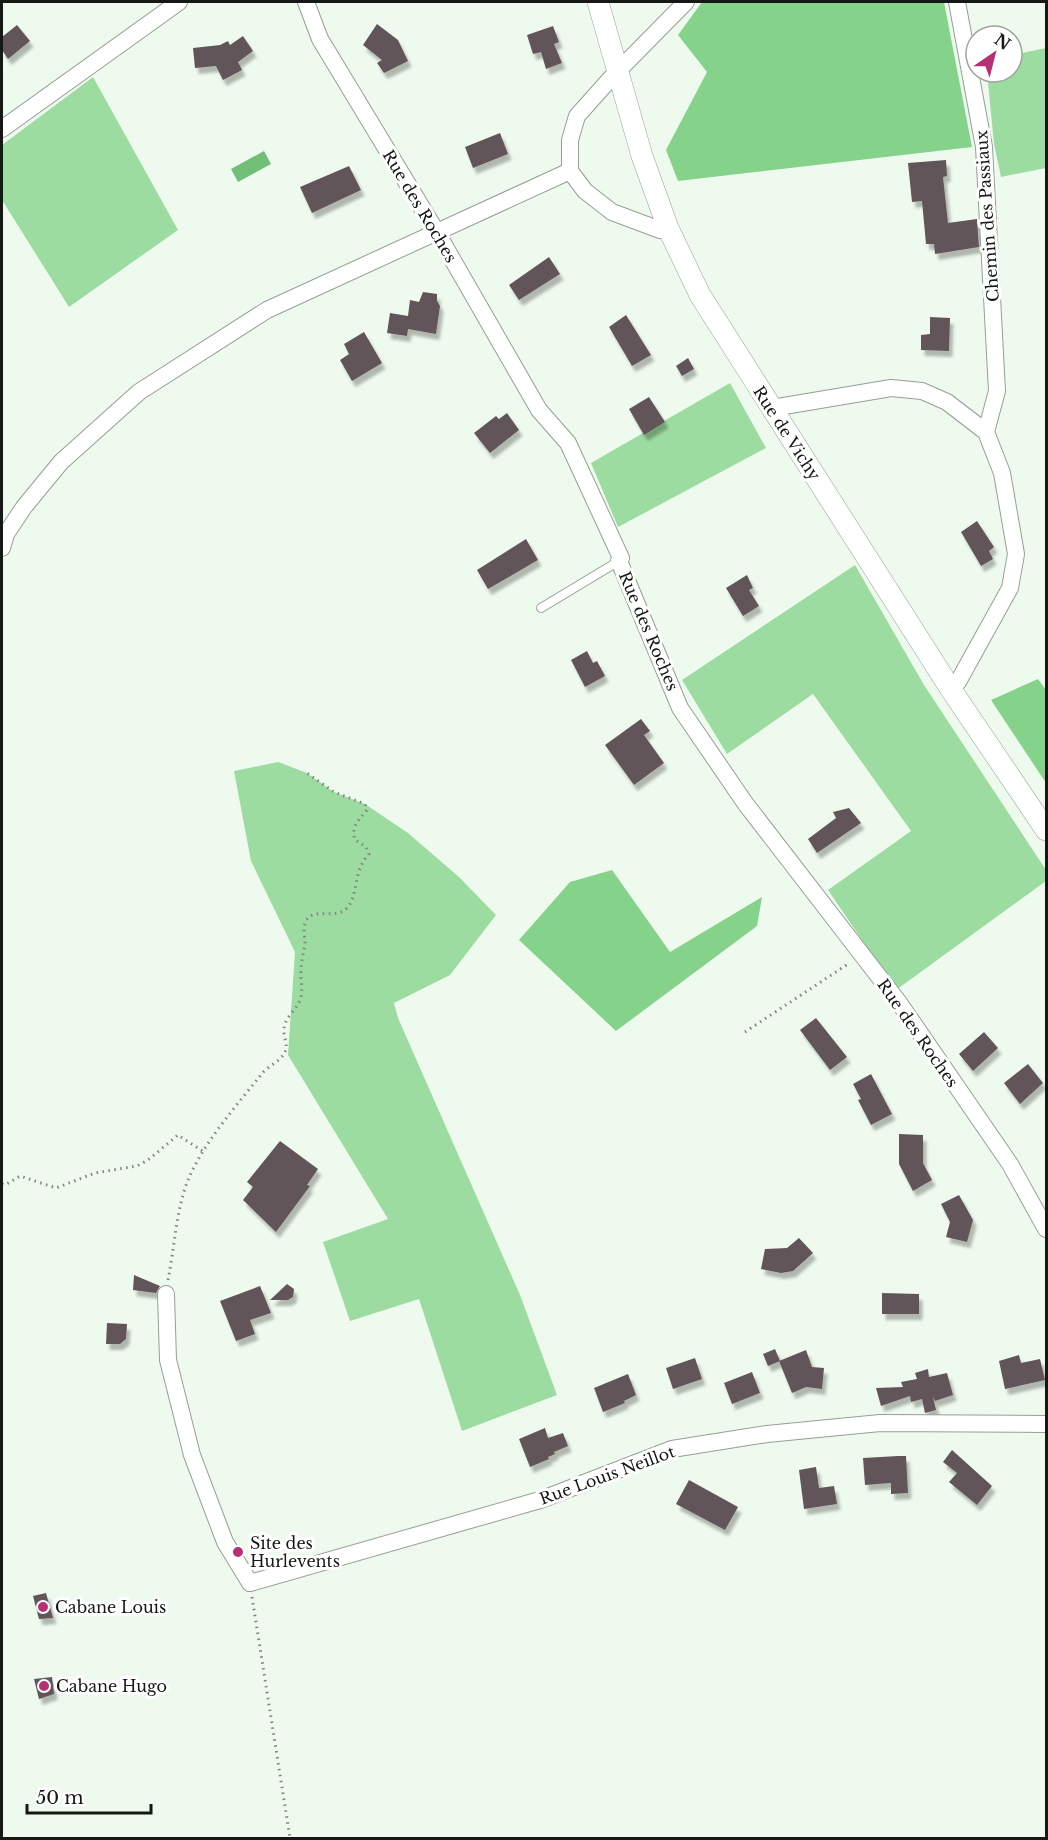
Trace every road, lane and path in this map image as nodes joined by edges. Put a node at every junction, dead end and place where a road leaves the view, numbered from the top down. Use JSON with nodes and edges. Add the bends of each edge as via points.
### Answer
{"nodes":[{"id":1,"x":179,"y":2,"type":"edge"},
{"id":2,"x":306,"y":2,"type":"edge"},
{"id":3,"x":598,"y":2,"type":"edge"},
{"id":4,"x":686,"y":2,"type":"edge"},
{"id":5,"x":957,"y":2,"type":"edge"},
{"id":6,"x":618,"y":70,"type":"junction"},
{"id":7,"x":2,"y":129,"type":"edge"},
{"id":8,"x":570,"y":171,"type":"junction"},
{"id":9,"x":668,"y":228,"type":"junction"},
{"id":10,"x":436,"y":231,"type":"junction"},
{"id":11,"x":772,"y":408,"type":"junction"},
{"id":12,"x":986,"y":432,"type":"junction"},
{"id":13,"x":2,"y":548,"type":"edge"},
{"id":14,"x":619,"y":561,"type":"junction"},
{"id":15,"x":541,"y":608,"type":"dead end"},
{"id":16,"x":950,"y":688,"type":"junction"},
{"id":17,"x":306,"y":773,"type":"dead end"},
{"id":18,"x":1047,"y":830,"type":"edge"},
{"id":19,"x":862,"y":955,"type":"junction"},
{"id":20,"x":745,"y":1032,"type":"dead end"},
{"id":21,"x":204,"y":1152,"type":"junction"},
{"id":22,"x":2,"y":1184,"type":"edge"},
{"id":23,"x":1047,"y":1229,"type":"edge"},
{"id":24,"x":166,"y":1294,"type":"joint"},
{"id":25,"x":1047,"y":1424,"type":"edge"},
{"id":26,"x":250,"y":1583,"type":"junction"},
{"id":27,"x":290,"y":1839,"type":"edge"}],
"edges":[{"from":1,"to":7,"type":"street"},
{"from":2,"to":10,"type":"street","name":"Rue des Roches","via":[[320,39]]},
{"from":3,"to":6,"type":"street","name":"Rue de Vichy"},
{"from":4,"to":6,"type":"street"},
{"from":5,"to":12,"type":"street","name":"Chemin des Passiaux","via":[[984,147],[997,391]]},
{"from":6,"to":8,"type":"street","via":[[577,116],[570,140]]},
{"from":6,"to":9,"type":"street","name":"Rue de Vichy","via":[[642,156]]},
{"from":8,"to":9,"type":"street","via":[[585,191],[612,212],[660,230]]},
{"from":8,"to":10,"type":"street"},
{"from":9,"to":11,"type":"street","name":"Rue de Vichy","via":[[700,295]]},
{"from":10,"to":13,"type":"street","via":[[267,310],[139,392],[61,462],[24,507],[6,534]]},
{"from":10,"to":14,"type":"street","name":"Rue des Roches","via":[[539,410],[568,443],[621,558]]},
{"from":11,"to":12,"type":"street","via":[[891,388],[922,391],[947,402]]},
{"from":11,"to":16,"type":"street","name":"Rue de Vichy"},
{"from":12,"to":16,"type":"street","via":[[1002,473],[1016,554],[1010,588],[958,682]]},
{"from":14,"to":15,"type":"lane"},
{"from":14,"to":19,"type":"street","name":"Rue des Roches","via":[[680,708],[745,803]]},
{"from":16,"to":18,"type":"street","name":"Rue de Vichy"},
{"from":17,"to":21,"type":"path","via":[[334,792],[365,804],[367,810],[353,831],[355,840],[369,854],[358,870],[345,911],[309,916],[305,923],[303,988],[284,1029],[287,1048],[283,1057],[261,1074]]},
{"from":19,"to":20,"type":"path"},
{"from":19,"to":23,"type":"street","name":"Rue des Roches","via":[[1010,1164]]},
{"from":21,"to":22,"type":"path","via":[[178,1135],[148,1160],[118,1171],[95,1173],[56,1188],[20,1176]]},
{"from":21,"to":24,"type":"path","via":[[183,1197]]},
{"from":24,"to":26,"type":"street","via":[[168,1360],[192,1455],[225,1542]]},
{"from":25,"to":26,"type":"street","name":"Rue Louis Neillot","via":[[880,1423],[767,1434],[672,1449],[540,1500]]},
{"from":26,"to":27,"type":"path"}]}
